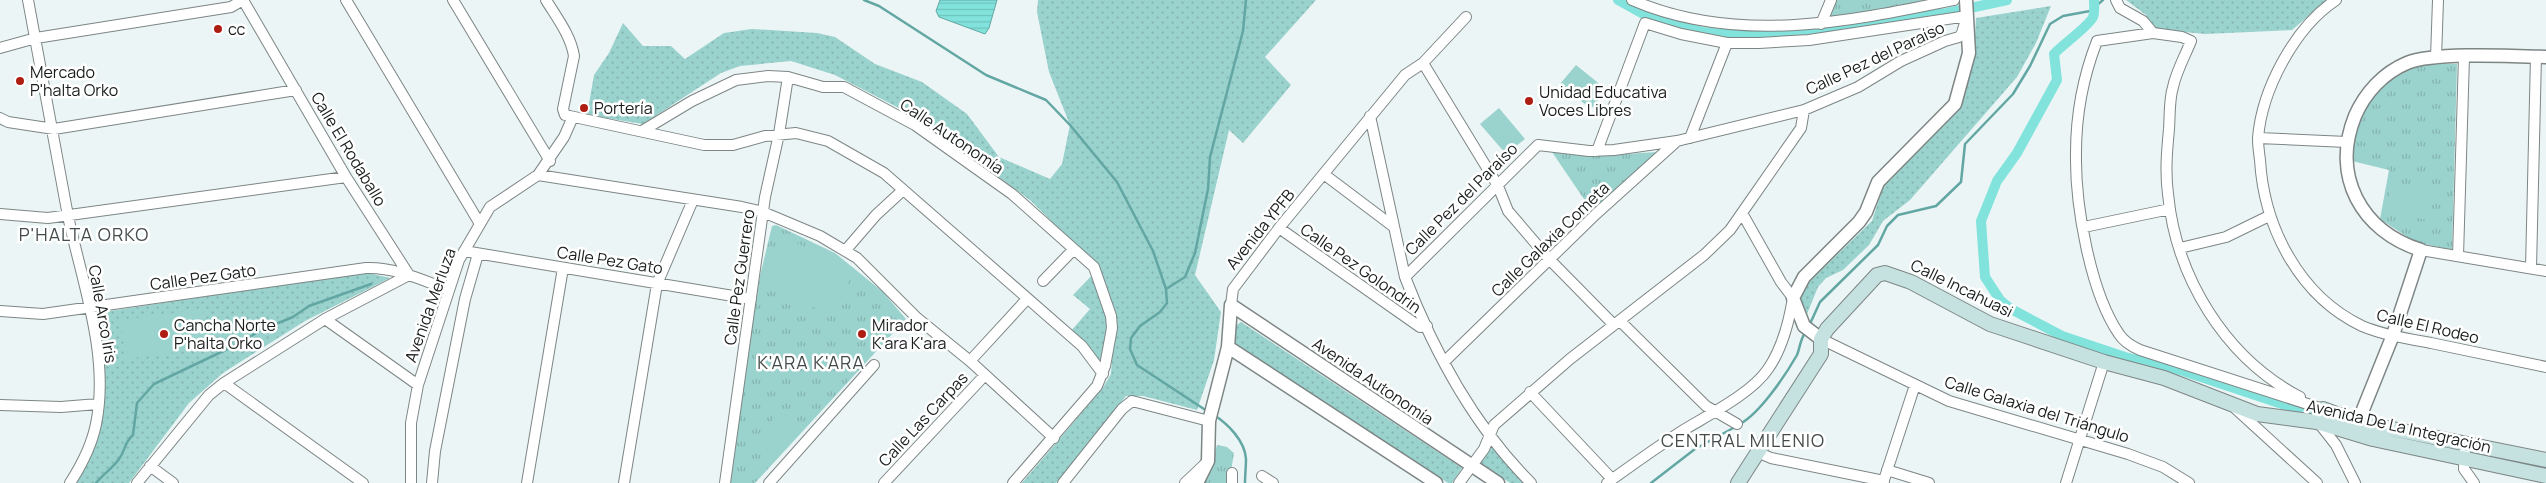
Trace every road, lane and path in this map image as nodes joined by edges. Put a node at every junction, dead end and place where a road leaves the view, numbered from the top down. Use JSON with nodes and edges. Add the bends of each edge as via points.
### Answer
{"nodes":[{"id":1,"x":28,"y":0,"type":"edge"},
{"id":2,"x":243,"y":0,"type":"edge"},
{"id":3,"x":346,"y":0,"type":"edge"},
{"id":4,"x":453,"y":0,"type":"edge"},
{"id":5,"x":546,"y":0,"type":"edge"},
{"id":6,"x":1632,"y":0,"type":"edge"},
{"id":7,"x":1831,"y":0,"type":"edge"},
{"id":8,"x":1954,"y":0,"type":"edge"},
{"id":9,"x":2116,"y":0,"type":"edge"},
{"id":10,"x":2336,"y":0,"type":"edge"},
{"id":11,"x":2438,"y":0,"type":"edge"},
{"id":12,"x":1967,"y":7,"type":"edge"},
{"id":13,"x":1466,"y":17,"type":"dead end"},
{"id":14,"x":1821,"y":24,"type":"junction"},
{"id":15,"x":2153,"y":33,"type":"junction"},
{"id":16,"x":36,"y":38,"type":"junction"},
{"id":17,"x":1727,"y":43,"type":"junction"},
{"id":18,"x":0,"y":48,"type":"edge"},
{"id":19,"x":2464,"y":57,"type":"junction"},
{"id":20,"x":2541,"y":57,"type":"edge"},
{"id":21,"x":2436,"y":58,"type":"junction"},
{"id":22,"x":1423,"y":63,"type":"junction"},
{"id":23,"x":788,"y":77,"type":"junction"},
{"id":24,"x":296,"y":90,"type":"junction"},
{"id":25,"x":1804,"y":110,"type":"junction"},
{"id":26,"x":1370,"y":116,"type":"junction"},
{"id":27,"x":0,"y":118,"type":"edge"},
{"id":28,"x":572,"y":119,"type":"junction"},
{"id":29,"x":54,"y":129,"type":"junction"},
{"id":30,"x":642,"y":131,"type":"junction"},
{"id":31,"x":779,"y":134,"type":"junction"},
{"id":32,"x":1690,"y":138,"type":"junction"},
{"id":33,"x":2258,"y":138,"type":"junction"},
{"id":34,"x":1678,"y":141,"type":"junction"},
{"id":35,"x":2347,"y":142,"type":"junction"},
{"id":36,"x":1597,"y":150,"type":"junction"},
{"id":37,"x":550,"y":161,"type":"junction"},
{"id":38,"x":538,"y":175,"type":"junction"},
{"id":39,"x":1325,"y":175,"type":"junction"},
{"id":40,"x":346,"y":177,"type":"junction"},
{"id":41,"x":1498,"y":186,"type":"junction"},
{"id":42,"x":902,"y":191,"type":"junction"},
{"id":43,"x":693,"y":200,"type":"junction"},
{"id":44,"x":2170,"y":209,"type":"junction"},
{"id":45,"x":763,"y":212,"type":"junction"},
{"id":46,"x":1742,"y":213,"type":"junction"},
{"id":47,"x":0,"y":214,"type":"edge"},
{"id":48,"x":68,"y":216,"type":"junction"},
{"id":49,"x":2269,"y":216,"type":"junction"},
{"id":50,"x":480,"y":224,"type":"junction"},
{"id":51,"x":2084,"y":226,"type":"junction"},
{"id":52,"x":1394,"y":227,"type":"junction"},
{"id":53,"x":1279,"y":228,"type":"junction"},
{"id":54,"x":2180,"y":248,"type":"junction"},
{"id":55,"x":1073,"y":250,"type":"junction"},
{"id":56,"x":2421,"y":250,"type":"junction"},
{"id":57,"x":464,"y":251,"type":"junction"},
{"id":58,"x":845,"y":251,"type":"junction"},
{"id":59,"x":478,"y":254,"type":"junction"},
{"id":60,"x":2458,"y":256,"type":"junction"},
{"id":61,"x":1549,"y":259,"type":"junction"},
{"id":62,"x":563,"y":268,"type":"junction"},
{"id":63,"x":2530,"y":268,"type":"junction"},
{"id":64,"x":2546,"y":271,"type":"edge"},
{"id":65,"x":409,"y":275,"type":"junction"},
{"id":66,"x":1405,"y":277,"type":"junction"},
{"id":67,"x":1043,"y":281,"type":"dead end"},
{"id":68,"x":657,"y":284,"type":"junction"},
{"id":69,"x":449,"y":290,"type":"junction"},
{"id":70,"x":1793,"y":298,"type":"junction"},
{"id":71,"x":750,"y":299,"type":"junction"},
{"id":72,"x":1027,"y":299,"type":"junction"},
{"id":73,"x":1230,"y":305,"type":"junction"},
{"id":74,"x":89,"y":308,"type":"junction"},
{"id":75,"x":0,"y":311,"type":"edge"},
{"id":76,"x":325,"y":319,"type":"junction"},
{"id":77,"x":1617,"y":323,"type":"junction"},
{"id":78,"x":1427,"y":326,"type":"junction"},
{"id":79,"x":1813,"y":332,"type":"junction"},
{"id":80,"x":2016,"y":334,"type":"joint"},
{"id":81,"x":2393,"y":335,"type":"junction"},
{"id":82,"x":1228,"y":347,"type":"junction"},
{"id":83,"x":970,"y":361,"type":"junction"},
{"id":84,"x":1445,"y":361,"type":"junction"},
{"id":85,"x":2104,"y":362,"type":"junction"},
{"id":86,"x":874,"y":365,"type":"dead end"},
{"id":87,"x":2546,"y":367,"type":"edge"},
{"id":88,"x":1103,"y":374,"type":"junction"},
{"id":89,"x":985,"y":375,"type":"junction"},
{"id":90,"x":224,"y":383,"type":"junction"},
{"id":91,"x":418,"y":385,"type":"junction"},
{"id":92,"x":1915,"y":385,"type":"junction"},
{"id":93,"x":1530,"y":392,"type":"junction"},
{"id":94,"x":0,"y":404,"type":"edge"},
{"id":95,"x":98,"y":404,"type":"junction"},
{"id":96,"x":2230,"y":404,"type":"junction"},
{"id":97,"x":2323,"y":409,"type":"junction"},
{"id":98,"x":1715,"y":413,"type":"junction"},
{"id":99,"x":1210,"y":415,"type":"junction"},
{"id":100,"x":2317,"y":422,"type":"junction"},
{"id":101,"x":2358,"y":422,"type":"junction"},
{"id":102,"x":1736,"y":424,"type":"dead end"},
{"id":103,"x":1490,"y":436,"type":"junction"},
{"id":104,"x":1054,"y":438,"type":"junction"},
{"id":105,"x":2078,"y":439,"type":"junction"},
{"id":106,"x":2465,"y":444,"type":"junction"},
{"id":107,"x":1757,"y":452,"type":"junction"},
{"id":108,"x":2463,"y":459,"type":"junction"},
{"id":109,"x":1208,"y":460,"type":"junction"},
{"id":110,"x":2546,"y":460,"type":"edge"},
{"id":111,"x":1471,"y":465,"type":"junction"},
{"id":112,"x":150,"y":466,"type":"junction"},
{"id":113,"x":1887,"y":470,"type":"junction"},
{"id":114,"x":1262,"y":476,"type":"dead end"},
{"id":115,"x":2546,"y":476,"type":"edge"},
{"id":116,"x":1610,"y":481,"type":"edge"},
{"id":117,"x":1883,"y":482,"type":"edge"},
{"id":118,"x":70,"y":483,"type":"edge"},
{"id":119,"x":137,"y":483,"type":"edge"},
{"id":120,"x":173,"y":483,"type":"edge"},
{"id":121,"x":363,"y":483,"type":"edge"},
{"id":122,"x":411,"y":483,"type":"edge"},
{"id":123,"x":432,"y":483,"type":"edge"},
{"id":124,"x":527,"y":483,"type":"edge"},
{"id":125,"x":624,"y":483,"type":"edge"},
{"id":126,"x":725,"y":483,"type":"edge"},
{"id":127,"x":769,"y":483,"type":"edge"},
{"id":128,"x":884,"y":483,"type":"edge"},
{"id":129,"x":1013,"y":483,"type":"edge"},
{"id":130,"x":1063,"y":483,"type":"edge"},
{"id":131,"x":1185,"y":483,"type":"edge"},
{"id":132,"x":1197,"y":483,"type":"edge"},
{"id":133,"x":1273,"y":483,"type":"edge"},
{"id":134,"x":1436,"y":483,"type":"edge"},
{"id":135,"x":1459,"y":483,"type":"edge"},
{"id":136,"x":1498,"y":483,"type":"edge"},
{"id":137,"x":1531,"y":483,"type":"edge"},
{"id":138,"x":1738,"y":483,"type":"edge"},
{"id":139,"x":1929,"y":483,"type":"edge"},
{"id":140,"x":2066,"y":483,"type":"edge"},
{"id":141,"x":2189,"y":483,"type":"edge"},
{"id":142,"x":2317,"y":483,"type":"edge"},
{"id":143,"x":2355,"y":483,"type":"edge"},
{"id":144,"x":2474,"y":483,"type":"edge"}],
"edges":[{"from":1,"to":16,"type":"street","name":"Calle Arco Iris"},
{"from":2,"to":16,"type":"street","via":[[231,8]]},
{"from":2,"to":24,"type":"street","name":"Calle El Rodaballo"},
{"from":3,"to":50,"type":"street"},
{"from":4,"to":37,"type":"street"},
{"from":5,"to":28,"type":"street","via":[[573,49],[563,109],[565,116]]},
{"from":6,"to":14,"type":"street","via":[[1724,25]]},
{"from":7,"to":14,"type":"street"},
{"from":8,"to":14,"type":"street"},
{"from":9,"to":15,"type":"street","via":[[2120,8],[2143,21]]},
{"from":10,"to":33,"type":"street","name":"Calle El Rodeo","via":[[2311,21],[2286,57],[2269,96]]},
{"from":11,"to":21,"type":"street"},
{"from":12,"to":17,"type":"street","via":[[1808,40]]},
{"from":12,"to":25,"type":"street","name":"Calle Pez del Paraíso","via":[[1959,37],[1901,61],[1858,87]]},
{"from":12,"to":70,"type":"street","via":[[1969,53],[1955,104],[1878,182],[1859,222],[1804,277]]},
{"from":13,"to":22,"type":"street","name":"Avenida YPFB"},
{"from":15,"to":44,"type":"street","via":[[2191,41],[2172,87],[2166,171]]},
{"from":15,"to":51,"type":"street","via":[[2097,42],[2090,57],[2076,154]]},
{"from":16,"to":18,"type":"street"},
{"from":16,"to":29,"type":"street","name":"Calle Arco Iris"},
{"from":17,"to":32,"type":"street"},
{"from":17,"to":36,"type":"street","via":[[1645,23]]},
{"from":19,"to":20,"type":"street"},
{"from":19,"to":21,"type":"street"},
{"from":19,"to":60,"type":"street"},
{"from":20,"to":63,"type":"street"},
{"from":21,"to":35,"type":"street","via":[[2406,63],[2376,84],[2358,110]]},
{"from":22,"to":26,"type":"street","name":"Avenida YPFB","via":[[1405,75]]},
{"from":22,"to":41,"type":"street"},
{"from":23,"to":30,"type":"street","name":"Calle Autonomía","via":[[736,80],[692,101]]},
{"from":23,"to":31,"type":"street","name":"Calle Pez Guerrero"},
{"from":23,"to":55,"type":"street","name":"Calle Autonomía","via":[[823,87],[844,88],[915,125],[1012,194]]},
{"from":24,"to":29,"type":"street"},
{"from":24,"to":40,"type":"street","name":"Calle El Rodaballo"},
{"from":25,"to":32,"type":"street","name":"Calle Pez del Paraíso"},
{"from":25,"to":46,"type":"street","via":[[1801,128]]},
{"from":26,"to":39,"type":"street","name":"Avenida YPFB"},
{"from":26,"to":52,"type":"street"},
{"from":27,"to":29,"type":"street"},
{"from":28,"to":30,"type":"street"},
{"from":28,"to":37,"type":"street","name":"Avenida Merluza"},
{"from":29,"to":48,"type":"street","name":"Calle Arco Iris"},
{"from":30,"to":31,"type":"street","via":[[721,146]]},
{"from":31,"to":42,"type":"street","via":[[796,132],[828,141],[884,173]]},
{"from":31,"to":45,"type":"street","name":"Calle Pez Guerrero"},
{"from":32,"to":34,"type":"street","name":"Calle Pez del Paraíso"},
{"from":33,"to":35,"type":"street"},
{"from":33,"to":49,"type":"street","name":"Calle El Rodeo"},
{"from":34,"to":36,"type":"street","name":"Calle Pez del Paraíso"},
{"from":34,"to":61,"type":"street","name":"Calle Galaxia Cometa"},
{"from":35,"to":56,"type":"street","via":[[2346,157],[2352,186],[2366,215],[2389,236]]},
{"from":36,"to":41,"type":"street","name":"Calle Pez del Paraíso","via":[[1538,145]]},
{"from":37,"to":38,"type":"street","name":"Avenida Merluza"},
{"from":38,"to":43,"type":"street"},
{"from":38,"to":50,"type":"street","name":"Avenida Merluza","via":[[490,207]]},
{"from":39,"to":52,"type":"street"},
{"from":39,"to":53,"type":"street","name":"Avenida YPFB"},
{"from":40,"to":48,"type":"street"},
{"from":40,"to":65,"type":"street","name":"Calle El Rodaballo"},
{"from":41,"to":61,"type":"street","via":[[1508,211]]},
{"from":41,"to":66,"type":"street","name":"Calle Pez del Paraíso"},
{"from":42,"to":58,"type":"street"},
{"from":42,"to":72,"type":"street"},
{"from":43,"to":45,"type":"street"},
{"from":43,"to":68,"type":"street"},
{"from":44,"to":51,"type":"street"},
{"from":44,"to":54,"type":"street"},
{"from":45,"to":58,"type":"street","via":[[820,236]]},
{"from":45,"to":71,"type":"street","name":"Calle Pez Guerrero"},
{"from":46,"to":70,"type":"street"},
{"from":46,"to":77,"type":"street","via":[[1730,230],[1704,255]]},
{"from":47,"to":48,"type":"street","via":[[48,218]]},
{"from":48,"to":74,"type":"street","name":"Calle Arco Iris"},
{"from":49,"to":54,"type":"street","via":[[2226,237]]},
{"from":49,"to":81,"type":"street","name":"Calle El Rodeo","via":[[2291,262],[2308,284],[2333,307],[2362,326]]},
{"from":50,"to":57,"type":"street","name":"Avenida Merluza"},
{"from":51,"to":97,"type":"street","name":"Avenida De La Integración","via":[[2098,287],[2119,334],[2127,344]]},
{"from":52,"to":66,"type":"street"},
{"from":53,"to":73,"type":"street","name":"Avenida YPFB","via":[[1233,289]]},
{"from":53,"to":78,"type":"street","name":"Calle Pez Golondrin","via":[[1420,327]]},
{"from":54,"to":97,"type":"street","via":[[2204,305],[2235,347],[2270,378]]},
{"from":55,"to":67,"type":"street"},
{"from":55,"to":88,"type":"street","name":"Calle Autonomía","via":[[1094,267],[1111,316],[1112,328]]},
{"from":56,"to":60,"type":"street"},
{"from":56,"to":81,"type":"street"},
{"from":57,"to":59,"type":"street","name":"Calle Pez Gato"},
{"from":57,"to":69,"type":"street","name":"Avenida Merluza"},
{"from":58,"to":83,"type":"street","via":[[857,258],[917,318]]},
{"from":59,"to":62,"type":"street","name":"Calle Pez Gato"},
{"from":59,"to":123,"type":"street","name":"Avenida Merluza","via":[[464,299],[435,451]]},
{"from":60,"to":63,"type":"street"},
{"from":61,"to":77,"type":"street"},
{"from":61,"to":84,"type":"street","name":"Calle Galaxia Cometa"},
{"from":62,"to":68,"type":"street","name":"Calle Pez Gato"},
{"from":62,"to":124,"type":"street"},
{"from":63,"to":64,"type":"street"},
{"from":65,"to":69,"type":"street"},
{"from":65,"to":74,"type":"street","name":"Calle Pez Gato","via":[[366,268]]},
{"from":65,"to":76,"type":"street"},
{"from":66,"to":78,"type":"street"},
{"from":68,"to":71,"type":"street","name":"Calle Pez Gato"},
{"from":68,"to":125,"type":"street"},
{"from":69,"to":91,"type":"street","name":"Avenida Merluza"},
{"from":70,"to":79,"type":"street"},
{"from":70,"to":98,"type":"street","via":[[1783,337],[1768,370]]},
{"from":71,"to":126,"type":"street","name":"Calle Pez Guerrero"},
{"from":72,"to":83,"type":"street"},
{"from":72,"to":88,"type":"street","via":[[1082,346]]},
{"from":73,"to":82,"type":"street","name":"Avenida YPFB"},
{"from":73,"to":111,"type":"street","name":"Avenida Autonomía"},
{"from":74,"to":75,"type":"street","name":"Calle Pez Gato","via":[[43,314]]},
{"from":74,"to":95,"type":"street","name":"Calle Arco Iris","via":[[98,365]]},
{"from":76,"to":90,"type":"street"},
{"from":76,"to":91,"type":"street"},
{"from":77,"to":93,"type":"street"},
{"from":77,"to":98,"type":"street"},
{"from":78,"to":84,"type":"street"},
{"from":79,"to":80,"type":"main road","name":"Calle Incahuasi","via":[[1827,329],[1877,275],[1885,273],[1911,282],[1990,324]]},
{"from":79,"to":92,"type":"street","name":"Calle Galaxia del Triángulo"},
{"from":79,"to":107,"type":"main road","name":"Calle Incahuasi","via":[[1821,354]]},
{"from":80,"to":85,"type":"main road","name":"Avenida De La Integración"},
{"from":81,"to":87,"type":"street","name":"Calle El Rodeo"},
{"from":81,"to":101,"type":"street"},
{"from":82,"to":99,"type":"street","name":"Avenida YPFB"},
{"from":82,"to":134,"type":"street"},
{"from":83,"to":89,"type":"street"},
{"from":84,"to":103,"type":"street","via":[[1461,393]]},
{"from":85,"to":96,"type":"main road","name":"Avenida De La Integración","via":[[2164,378]]},
{"from":85,"to":105,"type":"street"},
{"from":86,"to":127,"type":"street"},
{"from":88,"to":104,"type":"street","via":[[1097,386]]},
{"from":89,"to":104,"type":"street"},
{"from":89,"to":128,"type":"street","name":"Calle Las Carpas"},
{"from":90,"to":112,"type":"street"},
{"from":90,"to":121,"type":"street"},
{"from":91,"to":122,"type":"street","name":"Avenida Merluza","via":[[411,423]]},
{"from":92,"to":105,"type":"street","name":"Calle Galaxia del Triángulo","via":[[1949,401]]},
{"from":92,"to":113,"type":"street"},
{"from":93,"to":103,"type":"street","via":[[1494,425]]},
{"from":93,"to":116,"type":"street"},
{"from":94,"to":95,"type":"street","via":[[61,407]]},
{"from":95,"to":118,"type":"street","name":"Calle Arco Iris","via":[[91,441]]},
{"from":96,"to":100,"type":"main road","name":"Avenida De La Integración","via":[[2257,414]]},
{"from":96,"to":142,"type":"street"},
{"from":97,"to":100,"type":"main road"},
{"from":97,"to":101,"type":"main road","name":"Avenida De La Integración"},
{"from":98,"to":102,"type":"street"},
{"from":98,"to":116,"type":"street","via":[[1682,431]]},
{"from":99,"to":109,"type":"street","name":"Avenida YPFB"},
{"from":99,"to":130,"type":"street","via":[[1132,401],[1122,409]]},
{"from":100,"to":108,"type":"main road","name":"Avenida De La Integración","via":[[2373,439]]},
{"from":100,"to":143,"type":"street","via":[[2336,445]]},
{"from":101,"to":106,"type":"main road","name":"Avenida De La Integración"},
{"from":103,"to":111,"type":"street"},
{"from":103,"to":137,"type":"street"},
{"from":104,"to":129,"type":"street"},
{"from":105,"to":140,"type":"street"},
{"from":105,"to":141,"type":"street","name":"Calle Galaxia del Triángulo","via":[[2163,467]]},
{"from":106,"to":108,"type":"street"},
{"from":106,"to":110,"type":"main road","name":"Avenida De La Integración"},
{"from":107,"to":117,"type":"street","via":[[1771,458]]},
{"from":107,"to":138,"type":"main road","name":"Calle Incahuasi"},
{"from":108,"to":115,"type":"main road","name":"Avenida De La Integración"},
{"from":108,"to":144,"type":"street","via":[[2464,469]]},
{"from":109,"to":131,"type":"street"},
{"from":109,"to":132,"type":"street"},
{"from":111,"to":135,"type":"street"},
{"from":111,"to":136,"type":"street","name":"Avenida Autonomía"},
{"from":112,"to":119,"type":"street"},
{"from":112,"to":120,"type":"street"},
{"from":113,"to":117,"type":"street"},
{"from":113,"to":139,"type":"street"},
{"from":114,"to":133,"type":"street"}]}
